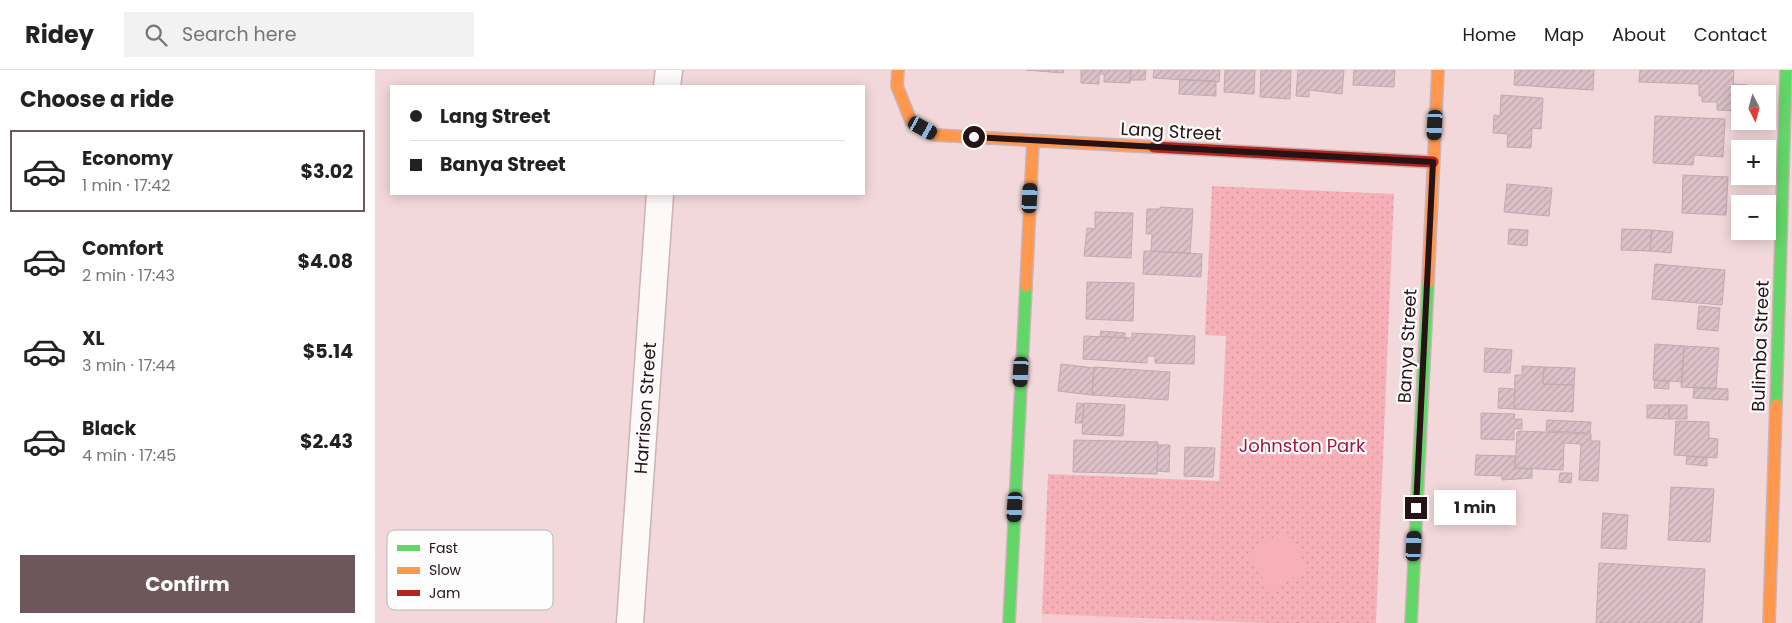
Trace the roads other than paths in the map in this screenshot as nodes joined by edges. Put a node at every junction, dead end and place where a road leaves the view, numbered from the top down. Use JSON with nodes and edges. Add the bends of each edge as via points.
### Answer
{"nodes":[{"id":1,"x":669,"y":70,"type":"edge"},
{"id":2,"x":898,"y":70,"type":"edge"},
{"id":3,"x":1438,"y":70,"type":"edge"},
{"id":4,"x":1786,"y":70,"type":"edge"},
{"id":5,"x":667,"y":85,"type":"edge"},
{"id":6,"x":1033,"y":141,"type":"junction"},
{"id":7,"x":1433,"y":162,"type":"junction"},
{"id":8,"x":660,"y":195,"type":"edge"},
{"id":9,"x":629,"y":623,"type":"edge"},
{"id":10,"x":1009,"y":623,"type":"edge"},
{"id":11,"x":1411,"y":623,"type":"edge"},
{"id":12,"x":1769,"y":623,"type":"edge"}],
"edges":[{"from":1,"to":5,"type":"street"},
{"from":2,"to":6,"type":"street","name":"Lang Street","via":[[897,86],[911,121],[935,135]]},
{"from":3,"to":7,"type":"street","name":"Banya Street"},
{"from":4,"to":12,"type":"street","name":"Bulimba Street"},
{"from":6,"to":7,"type":"street","name":"Lang Street"},
{"from":6,"to":10,"type":"street"},
{"from":7,"to":11,"type":"street","name":"Banya Street"},
{"from":8,"to":9,"type":"street","name":"Harrison Street"}]}
